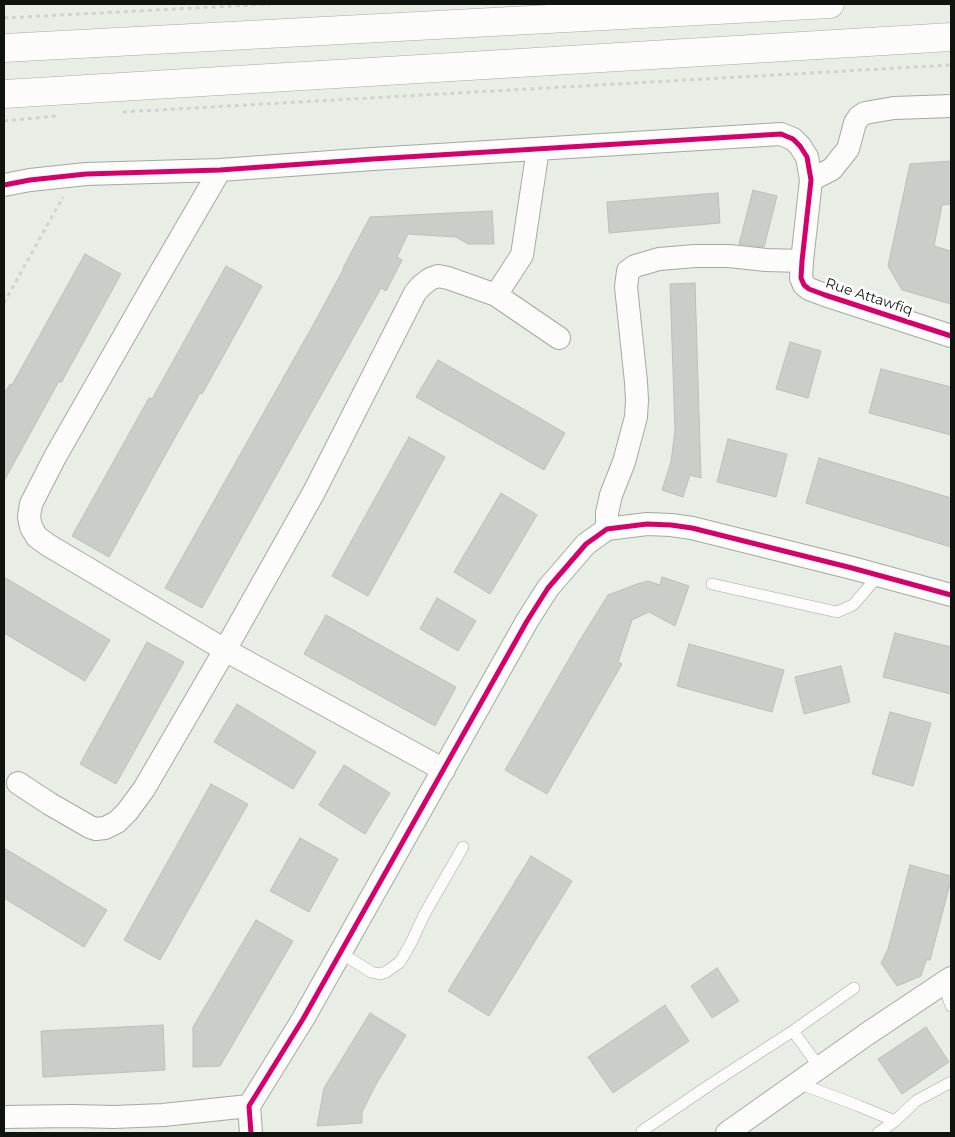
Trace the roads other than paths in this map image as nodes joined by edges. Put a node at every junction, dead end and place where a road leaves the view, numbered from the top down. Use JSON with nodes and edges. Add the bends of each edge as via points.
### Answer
{"nodes":[{"id":1,"x":830,"y":4,"type":"edge"},
{"id":2,"x":951,"y":37,"type":"edge"},
{"id":3,"x":4,"y":48,"type":"edge"},
{"id":4,"x":4,"y":94,"type":"edge"},
{"id":5,"x":951,"y":106,"type":"edge"},
{"id":6,"x":538,"y":149,"type":"junction"},
{"id":7,"x":220,"y":170,"type":"junction"},
{"id":8,"x":811,"y":180,"type":"junction"},
{"id":9,"x":4,"y":185,"type":"edge"},
{"id":10,"x":802,"y":261,"type":"junction"},
{"id":11,"x":496,"y":295,"type":"junction"},
{"id":12,"x":951,"y":336,"type":"edge"},
{"id":13,"x":559,"y":338,"type":"dead end"},
{"id":14,"x":607,"y":529,"type":"junction"},
{"id":15,"x":879,"y":575,"type":"junction"},
{"id":16,"x":712,"y":584,"type":"dead end"},
{"id":17,"x":951,"y":595,"type":"edge"},
{"id":18,"x":225,"y":650,"type":"junction"},
{"id":19,"x":444,"y":770,"type":"junction"},
{"id":20,"x":18,"y":783,"type":"dead end"},
{"id":21,"x":463,"y":847,"type":"dead end"},
{"id":22,"x":341,"y":953,"type":"junction"},
{"id":23,"x":947,"y":981,"type":"edge"},
{"id":24,"x":854,"y":988,"type":"dead end"},
{"id":25,"x":951,"y":1006,"type":"edge"},
{"id":26,"x":793,"y":1031,"type":"junction"},
{"id":27,"x":820,"y":1068,"type":"junction"},
{"id":28,"x":951,"y":1082,"type":"edge"},
{"id":29,"x":798,"y":1083,"type":"junction"},
{"id":30,"x":249,"y":1106,"type":"junction"},
{"id":31,"x":4,"y":1117,"type":"edge"},
{"id":32,"x":895,"y":1121,"type":"junction"},
{"id":33,"x":642,"y":1131,"type":"dead end"},
{"id":34,"x":251,"y":1133,"type":"edge"},
{"id":35,"x":727,"y":1133,"type":"edge"},
{"id":36,"x":878,"y":1133,"type":"edge"}],
"edges":[{"from":1,"to":3,"type":"highway"},
{"from":2,"to":4,"type":"highway"},
{"from":5,"to":8,"type":"street","via":[[894,108],[865,113],[855,123],[848,149],[838,162]]},
{"from":6,"to":7,"type":"street","name":"Rue Attawfiq"},
{"from":6,"to":8,"type":"street","name":"Rue Attawfiq","via":[[781,134],[793,139],[807,156]]},
{"from":6,"to":11,"type":"street","via":[[522,255]]},
{"from":7,"to":9,"type":"street","name":"Rue Attawfiq","via":[[86,174]]},
{"from":7,"to":18,"type":"street","via":[[55,457],[31,504],[29,517],[37,538]]},
{"from":8,"to":10,"type":"street","name":"Rue Attawfiq"},
{"from":10,"to":12,"type":"street","name":"Rue Attawfiq","via":[[800,278],[809,289]]},
{"from":10,"to":14,"type":"street","via":[[696,256],[659,259],[628,271],[626,287],[636,382],[636,417],[609,504]]},
{"from":11,"to":13,"type":"street"},
{"from":11,"to":18,"type":"street","via":[[438,276],[415,292],[314,492]]},
{"from":14,"to":15,"type":"street","via":[[647,524],[692,528]]},
{"from":14,"to":19,"type":"street","via":[[586,544],[548,588]]},
{"from":15,"to":16,"type":"lane","via":[[853,605],[837,612]]},
{"from":15,"to":17,"type":"street"},
{"from":18,"to":19,"type":"street"},
{"from":18,"to":20,"type":"street","via":[[144,789],[117,822],[105,828],[90,827]]},
{"from":19,"to":22,"type":"street"},
{"from":21,"to":22,"type":"lane","via":[[400,962],[380,974]]},
{"from":22,"to":30,"type":"street"},
{"from":23,"to":25,"type":"lane"},
{"from":23,"to":27,"type":"street"},
{"from":24,"to":26,"type":"lane"},
{"from":26,"to":27,"type":"lane"},
{"from":26,"to":33,"type":"lane"},
{"from":27,"to":29,"type":"street"},
{"from":28,"to":32,"type":"lane","via":[[916,1101]]},
{"from":29,"to":32,"type":"lane"},
{"from":29,"to":35,"type":"street"},
{"from":30,"to":31,"type":"street","via":[[154,1116]]},
{"from":30,"to":34,"type":"street"},
{"from":32,"to":36,"type":"lane"}]}
